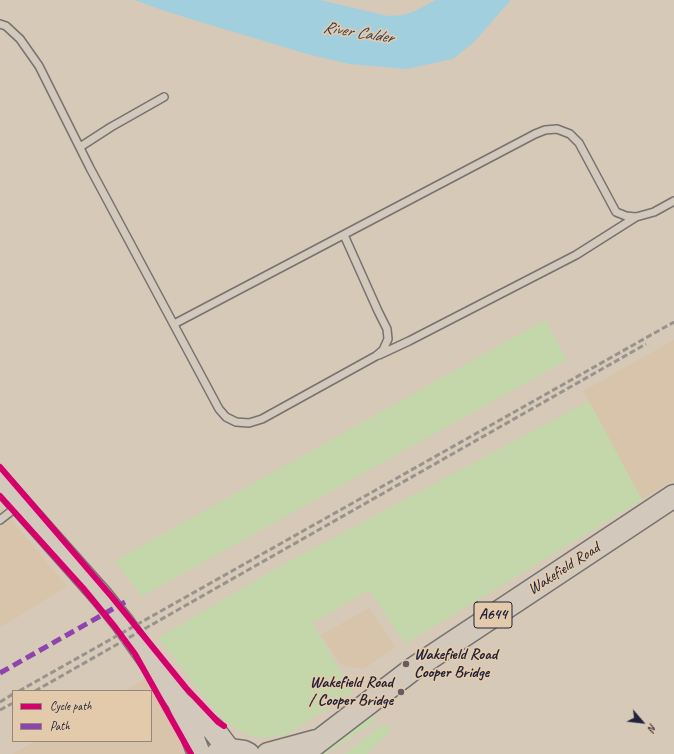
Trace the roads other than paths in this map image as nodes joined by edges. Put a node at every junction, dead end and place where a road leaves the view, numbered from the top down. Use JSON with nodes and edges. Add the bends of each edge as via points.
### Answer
{"nodes":[{"id":1,"x":0,"y":24,"type":"edge"},
{"id":2,"x":164,"y":97,"type":"dead end"},
{"id":3,"x":80,"y":147,"type":"junction"},
{"id":4,"x":674,"y":201,"type":"edge"},
{"id":5,"x":636,"y":218,"type":"junction"},
{"id":6,"x":344,"y":235,"type":"junction"},
{"id":7,"x":174,"y":324,"type":"junction"},
{"id":8,"x":376,"y":356,"type":"junction"},
{"id":9,"x":0,"y":482,"type":"edge"},
{"id":10,"x":674,"y":496,"type":"edge"},
{"id":11,"x":19,"y":505,"type":"junction"},
{"id":12,"x":0,"y":520,"type":"edge"},
{"id":13,"x":179,"y":702,"type":"junction"},
{"id":14,"x":310,"y":748,"type":"edge"},
{"id":15,"x":231,"y":753,"type":"edge"},
{"id":16,"x":199,"y":754,"type":"edge"},
{"id":17,"x":268,"y":754,"type":"edge"}],
"edges":[{"from":1,"to":3,"type":"lane","via":[[6,26],[20,40],[39,66]]},
{"from":2,"to":3,"type":"lane"},
{"from":3,"to":7,"type":"lane"},
{"from":4,"to":5,"type":"lane"},
{"from":5,"to":6,"type":"lane","via":[[616,212],[579,143],[570,134],[557,129],[535,134]]},
{"from":5,"to":8,"type":"lane","via":[[576,255]]},
{"from":6,"to":7,"type":"lane"},
{"from":6,"to":8,"type":"lane","via":[[387,329],[388,339],[383,350]]},
{"from":7,"to":8,"type":"lane","via":[[219,409],[226,417],[236,422],[250,423],[262,419]]},
{"from":9,"to":11,"type":"main road"},
{"from":10,"to":14,"type":"main road","name":"Wakefield Road","number":"A644","via":[[413,669]]},
{"from":11,"to":12,"type":"lane"},
{"from":11,"to":13,"type":"main road","via":[[106,602]]},
{"from":13,"to":15,"type":"main road","via":[[213,729]]},
{"from":13,"to":16,"type":"main road"},
{"from":14,"to":17,"type":"main road","name":"Wakefield Road","number":"A644"}]}
